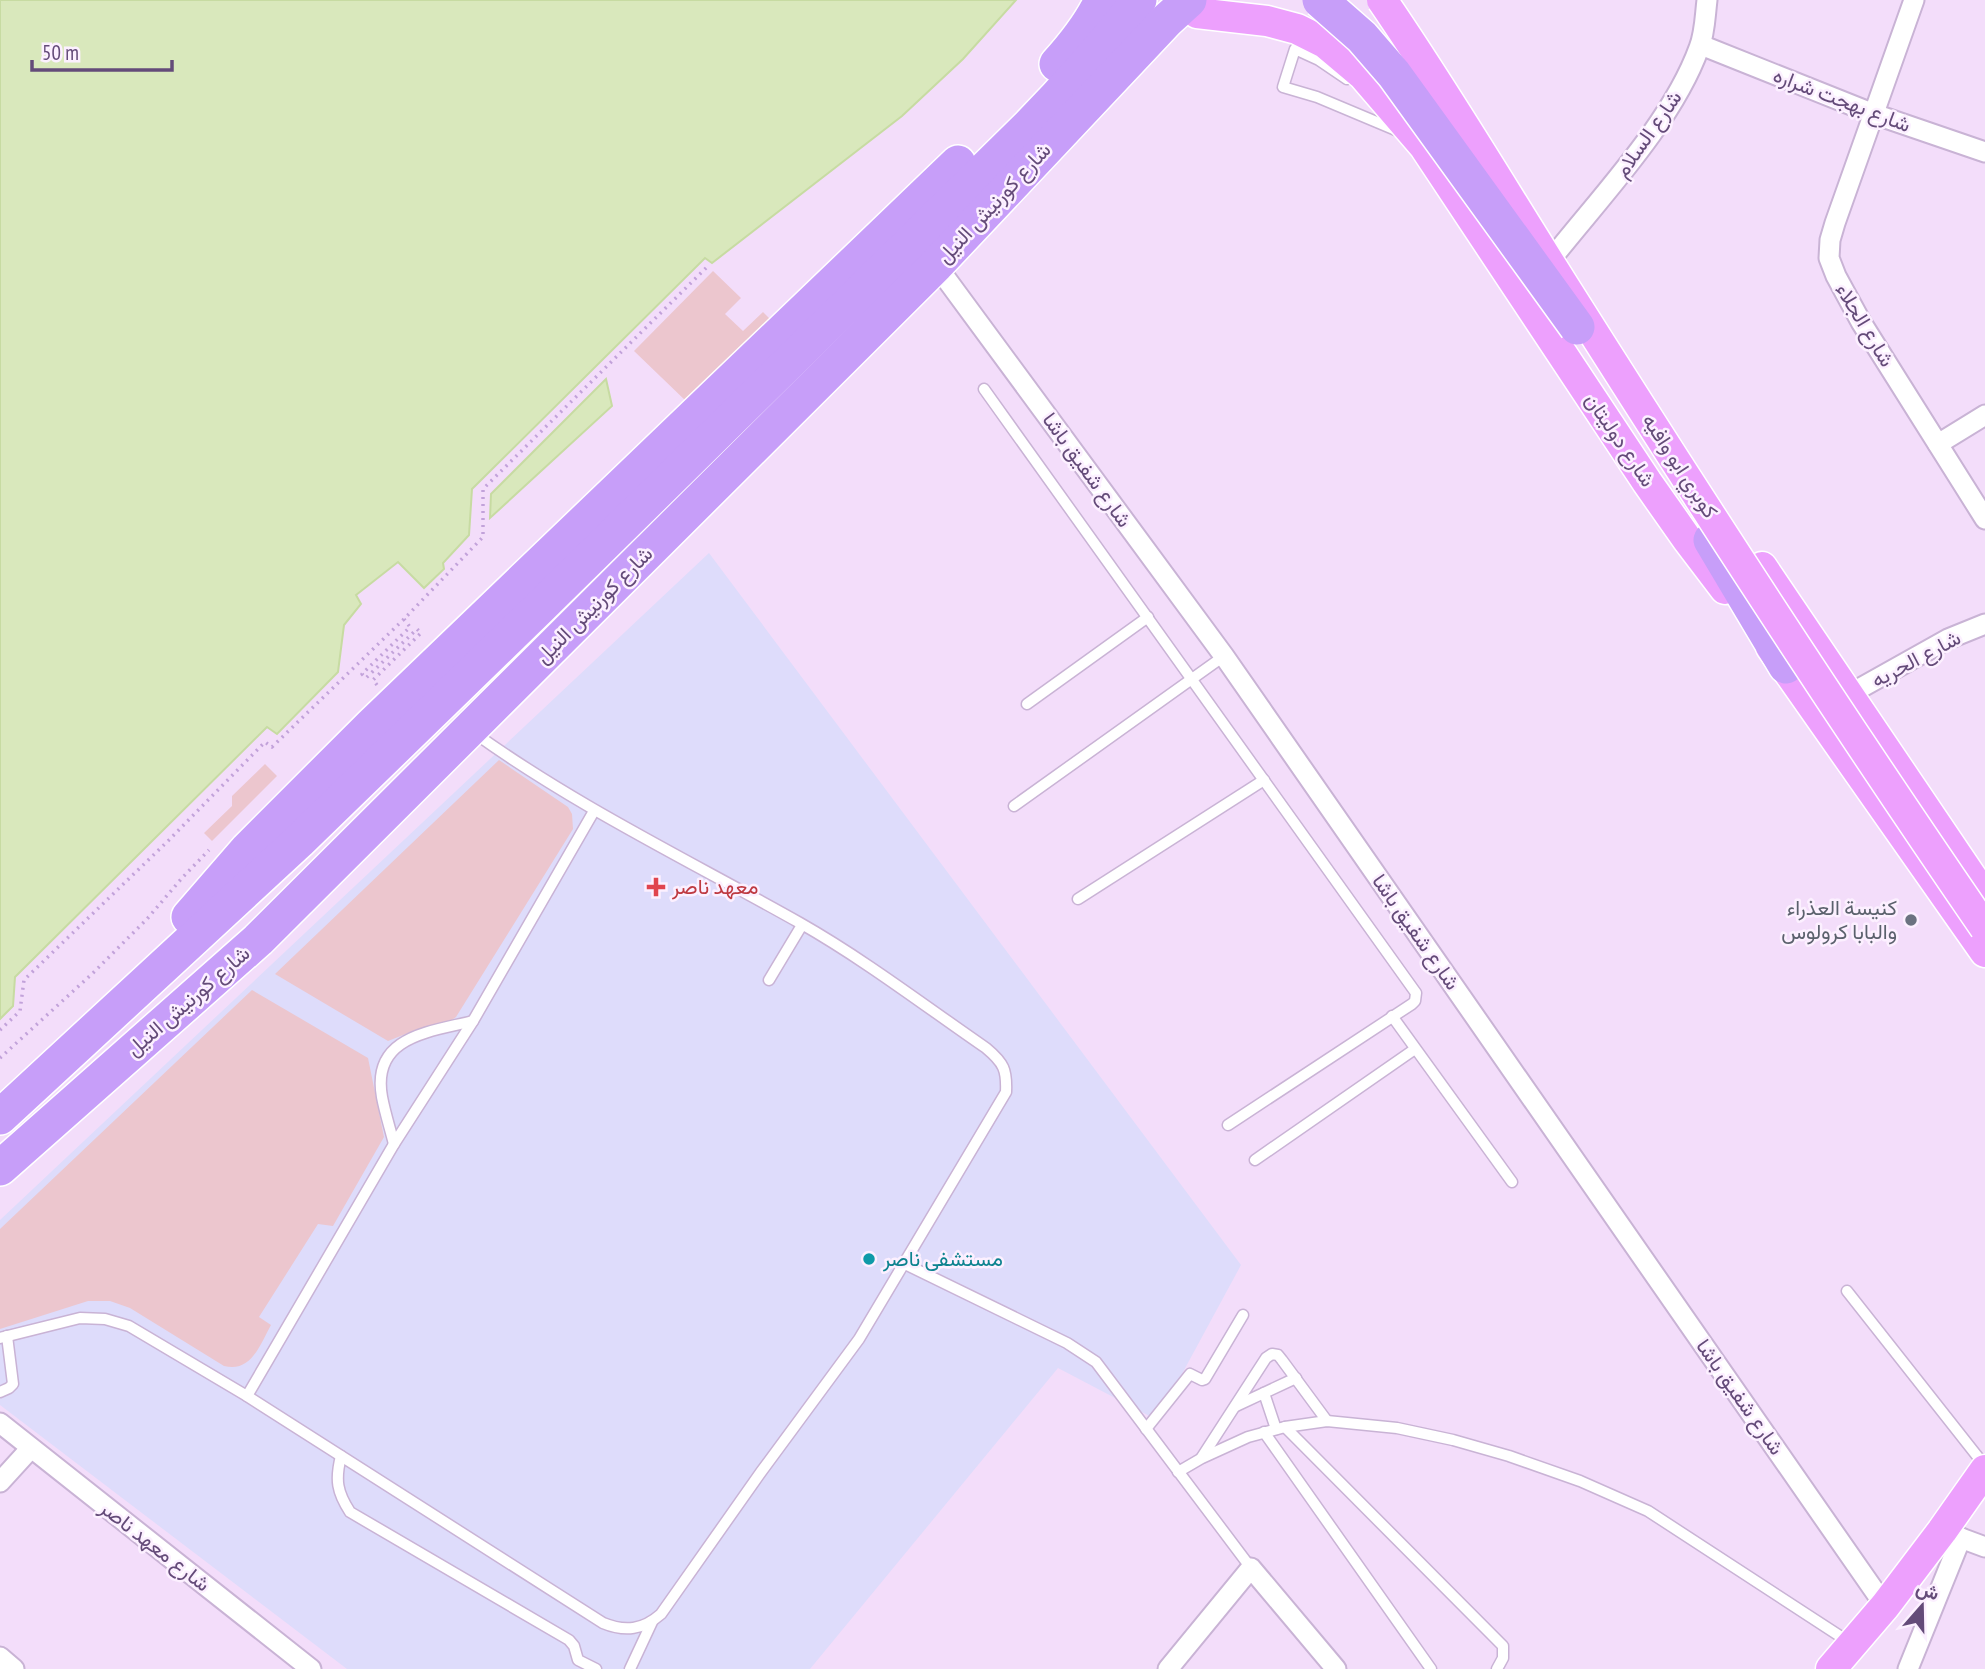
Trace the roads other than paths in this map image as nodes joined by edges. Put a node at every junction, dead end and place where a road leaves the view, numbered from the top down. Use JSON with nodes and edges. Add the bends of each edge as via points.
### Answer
{"nodes":[{"id":1,"x":1102,"y":0,"type":"edge"},
{"id":2,"x":1139,"y":0,"type":"edge"},
{"id":3,"x":1229,"y":0,"type":"edge"},
{"id":4,"x":1320,"y":0,"type":"edge"},
{"id":5,"x":1382,"y":0,"type":"edge"},
{"id":6,"x":1398,"y":0,"type":"edge"},
{"id":7,"x":1707,"y":0,"type":"edge"},
{"id":8,"x":1914,"y":0,"type":"edge"},
{"id":9,"x":1185,"y":11,"type":"edge"},
{"id":10,"x":1701,"y":45,"type":"junction"},
{"id":11,"x":1355,"y":66,"type":"junction"},
{"id":12,"x":1874,"y":114,"type":"junction"},
{"id":13,"x":1412,"y":132,"type":"junction"},
{"id":14,"x":1985,"y":152,"type":"edge"},
{"id":15,"x":1557,"y":252,"type":"junction"},
{"id":16,"x":936,"y":265,"type":"junction"},
{"id":17,"x":984,"y":389,"type":"dead end"},
{"id":18,"x":1985,"y":415,"type":"edge"},
{"id":19,"x":1938,"y":443,"type":"junction"},
{"id":20,"x":1985,"y":519,"type":"edge"},
{"id":21,"x":1148,"y":617,"type":"junction"},
{"id":22,"x":1985,"y":624,"type":"edge"},
{"id":23,"x":1224,"y":656,"type":"junction"},
{"id":24,"x":1786,"y":666,"type":"junction"},
{"id":25,"x":1192,"y":679,"type":"junction"},
{"id":26,"x":1848,"y":695,"type":"junction"},
{"id":27,"x":1027,"y":704,"type":"dead end"},
{"id":28,"x":470,"y":730,"type":"junction"},
{"id":29,"x":1264,"y":780,"type":"junction"},
{"id":30,"x":1014,"y":806,"type":"dead end"},
{"id":31,"x":594,"y":811,"type":"junction"},
{"id":32,"x":299,"y":841,"type":"junction"},
{"id":33,"x":325,"y":874,"type":"junction"},
{"id":34,"x":1985,"y":897,"type":"edge"},
{"id":35,"x":1078,"y":899,"type":"dead end"},
{"id":36,"x":229,"y":907,"type":"junction"},
{"id":37,"x":802,"y":925,"type":"junction"},
{"id":38,"x":1985,"y":928,"type":"edge"},
{"id":39,"x":258,"y":940,"type":"junction"},
{"id":40,"x":1985,"y":952,"type":"edge"},
{"id":41,"x":769,"y":980,"type":"dead end"},
{"id":42,"x":122,"y":1003,"type":"junction"},
{"id":43,"x":1392,"y":1016,"type":"junction"},
{"id":44,"x":473,"y":1021,"type":"junction"},
{"id":45,"x":1415,"y":1049,"type":"junction"},
{"id":46,"x":0,"y":1117,"type":"edge"},
{"id":47,"x":1228,"y":1125,"type":"dead end"},
{"id":48,"x":394,"y":1144,"type":"junction"},
{"id":49,"x":1255,"y":1160,"type":"dead end"},
{"id":50,"x":0,"y":1168,"type":"edge"},
{"id":51,"x":1511,"y":1182,"type":"dead end"},
{"id":52,"x":905,"y":1264,"type":"junction"},
{"id":53,"x":1847,"y":1291,"type":"dead end"},
{"id":54,"x":1243,"y":1315,"type":"dead end"},
{"id":55,"x":3,"y":1337,"type":"edge"},
{"id":56,"x":1296,"y":1378,"type":"junction"},
{"id":57,"x":0,"y":1392,"type":"edge"},
{"id":58,"x":1264,"y":1393,"type":"junction"},
{"id":59,"x":247,"y":1396,"type":"junction"},
{"id":60,"x":1235,"y":1406,"type":"junction"},
{"id":61,"x":1327,"y":1422,"type":"junction"},
{"id":62,"x":0,"y":1423,"type":"edge"},
{"id":63,"x":1280,"y":1428,"type":"junction"},
{"id":64,"x":1146,"y":1429,"type":"junction"},
{"id":65,"x":1264,"y":1432,"type":"junction"},
{"id":66,"x":32,"y":1448,"type":"junction"},
{"id":67,"x":341,"y":1456,"type":"junction"},
{"id":68,"x":1202,"y":1458,"type":"junction"},
{"id":69,"x":1985,"y":1468,"type":"edge"},
{"id":70,"x":1178,"y":1472,"type":"junction"},
{"id":71,"x":0,"y":1482,"type":"edge"},
{"id":72,"x":1951,"y":1534,"type":"junction"},
{"id":73,"x":1985,"y":1548,"type":"edge"},
{"id":74,"x":1251,"y":1568,"type":"junction"},
{"id":75,"x":1885,"y":1606,"type":"junction"},
{"id":76,"x":652,"y":1622,"type":"junction"},
{"id":77,"x":1852,"y":1644,"type":"junction"},
{"id":78,"x":0,"y":1657,"type":"edge"},
{"id":79,"x":14,"y":1669,"type":"edge"},
{"id":80,"x":311,"y":1669,"type":"edge"},
{"id":81,"x":596,"y":1669,"type":"edge"},
{"id":82,"x":630,"y":1669,"type":"edge"},
{"id":83,"x":1168,"y":1669,"type":"edge"},
{"id":84,"x":1336,"y":1669,"type":"edge"},
{"id":85,"x":1431,"y":1669,"type":"edge"},
{"id":86,"x":1497,"y":1669,"type":"edge"},
{"id":87,"x":1831,"y":1669,"type":"edge"},
{"id":88,"x":1908,"y":1669,"type":"edge"}],
"edges":[{"from":1,"to":42,"type":"highway","via":[[1076,42],[1004,119],[248,849]]},
{"from":2,"to":32,"type":"highway","name":"شارع كورنيش النيل","via":[[1029,126]]},
{"from":3,"to":9,"type":"main road","name":"شارع كورنيش النيل"},
{"from":4,"to":24,"type":"highway","bridge":true,"via":[[1362,37],[1394,75],[1577,327],[1644,427]]},
{"from":5,"to":38,"type":"main road","name":"كوبري ابو وافيه","bridge":true,"via":[[1860,746]]},
{"from":6,"to":15,"type":"main road"},
{"from":7,"to":10,"type":"street","name":"شارع السلام"},
{"from":8,"to":12,"type":"street","name":"شارع الجلاء"},
{"from":9,"to":11,"type":"main road","name":"شارع دوليتان","via":[[1297,29]]},
{"from":9,"to":16,"type":"highway","name":"شارع كورنيش النيل"},
{"from":10,"to":12,"type":"street","name":"شارع بهجت شراره"},
{"from":10,"to":15,"type":"street","name":"شارع السلام","via":[[1689,73],[1641,148]]},
{"from":11,"to":13,"type":"main road","name":"شارع دوليتان"},
{"from":11,"to":13,"type":"lane","via":[[1346,79],[1295,50],[1283,87],[1398,131]]},
{"from":12,"to":14,"type":"street","name":"شارع بهجت شراره"},
{"from":12,"to":19,"type":"street","name":"شارع الجلاء","via":[[1830,240],[1829,258],[1861,322]]},
{"from":13,"to":24,"type":"main road","name":"شارع دوليتان","via":[[1687,539]]},
{"from":15,"to":26,"type":"main road"},
{"from":16,"to":23,"type":"street","name":"شارع شفيق باشا"},
{"from":16,"to":28,"type":"highway","name":"شارع كورنيش النيل"},
{"from":17,"to":21,"type":"lane"},
{"from":18,"to":19,"type":"street"},
{"from":19,"to":20,"type":"street","name":"شارع الجلاء"},
{"from":21,"to":25,"type":"lane"},
{"from":21,"to":27,"type":"lane"},
{"from":22,"to":26,"type":"street","name":"شارع الحريه","via":[[1948,639]]},
{"from":23,"to":25,"type":"lane"},
{"from":23,"to":75,"type":"street","name":"شارع شفيق باشا"},
{"from":24,"to":40,"type":"main road","name":"شارع دوليتان"},
{"from":25,"to":29,"type":"lane"},
{"from":25,"to":30,"type":"lane"},
{"from":26,"to":34,"type":"main road"},
{"from":28,"to":31,"type":"lane"},
{"from":28,"to":33,"type":"highway","name":"شارع كورنيش النيل"},
{"from":29,"to":35,"type":"lane"},
{"from":29,"to":43,"type":"lane","via":[[1416,993],[1412,1004]]},
{"from":31,"to":37,"type":"lane"},
{"from":31,"to":44,"type":"lane"},
{"from":32,"to":33,"type":"highway","via":[[300,860],[315,873]]},
{"from":32,"to":36,"type":"highway","name":"شارع كورنيش النيل"},
{"from":33,"to":39,"type":"highway","name":"شارع كورنيش النيل"},
{"from":36,"to":39,"type":"highway","via":[[248,912]]},
{"from":36,"to":42,"type":"highway","name":"شارع كورنيش النيل"},
{"from":37,"to":41,"type":"lane"},
{"from":37,"to":52,"type":"lane","via":[[986,1048],[1000,1060],[1007,1075],[1006,1092]]},
{"from":39,"to":50,"type":"highway","name":"شارع كورنيش النيل"},
{"from":42,"to":46,"type":"highway","name":"شارع كورنيش النيل"},
{"from":43,"to":45,"type":"lane"},
{"from":43,"to":47,"type":"lane"},
{"from":44,"to":48,"type":"lane"},
{"from":44,"to":48,"type":"lane","via":[[419,1034],[403,1041],[390,1055],[382,1073],[381,1094]]},
{"from":45,"to":49,"type":"lane"},
{"from":45,"to":51,"type":"lane"},
{"from":48,"to":59,"type":"lane"},
{"from":52,"to":64,"type":"lane","via":[[1087,1356]]},
{"from":52,"to":76,"type":"lane","via":[[859,1339]]},
{"from":53,"to":69,"type":"lane"},
{"from":54,"to":64,"type":"lane","via":[[1205,1379],[1190,1374]]},
{"from":55,"to":57,"type":"lane","via":[[13,1384]]},
{"from":55,"to":59,"type":"lane","via":[[80,1318],[105,1319],[129,1326]]},
{"from":56,"to":58,"type":"lane"},
{"from":56,"to":60,"type":"lane","via":[[1278,1355],[1272,1354]]},
{"from":56,"to":61,"type":"lane"},
{"from":58,"to":60,"type":"lane"},
{"from":58,"to":63,"type":"lane"},
{"from":59,"to":67,"type":"lane"},
{"from":60,"to":68,"type":"lane"},
{"from":61,"to":63,"type":"lane"},
{"from":61,"to":77,"type":"lane","via":[[1397,1428],[1453,1440],[1580,1480],[1648,1511]]},
{"from":62,"to":66,"type":"street","name":"شارع معهد ناصر"},
{"from":63,"to":65,"type":"lane"},
{"from":63,"to":86,"type":"lane","via":[[1503,1647]]},
{"from":64,"to":70,"type":"lane"},
{"from":65,"to":68,"type":"lane"},
{"from":65,"to":85,"type":"lane"},
{"from":66,"to":71,"type":"street"},
{"from":66,"to":80,"type":"street","name":"شارع معهد ناصر"},
{"from":67,"to":76,"type":"lane","via":[[603,1623],[628,1629]]},
{"from":67,"to":81,"type":"lane","via":[[338,1485],[350,1512],[569,1640],[578,1660]]},
{"from":68,"to":70,"type":"lane"},
{"from":69,"to":72,"type":"main road"},
{"from":70,"to":74,"type":"lane"},
{"from":72,"to":73,"type":"street"},
{"from":72,"to":75,"type":"main road"},
{"from":72,"to":88,"type":"street"},
{"from":74,"to":83,"type":"street"},
{"from":74,"to":84,"type":"street"},
{"from":75,"to":77,"type":"main road"},
{"from":76,"to":82,"type":"lane"},
{"from":77,"to":87,"type":"main road"},
{"from":78,"to":79,"type":"street"}]}
